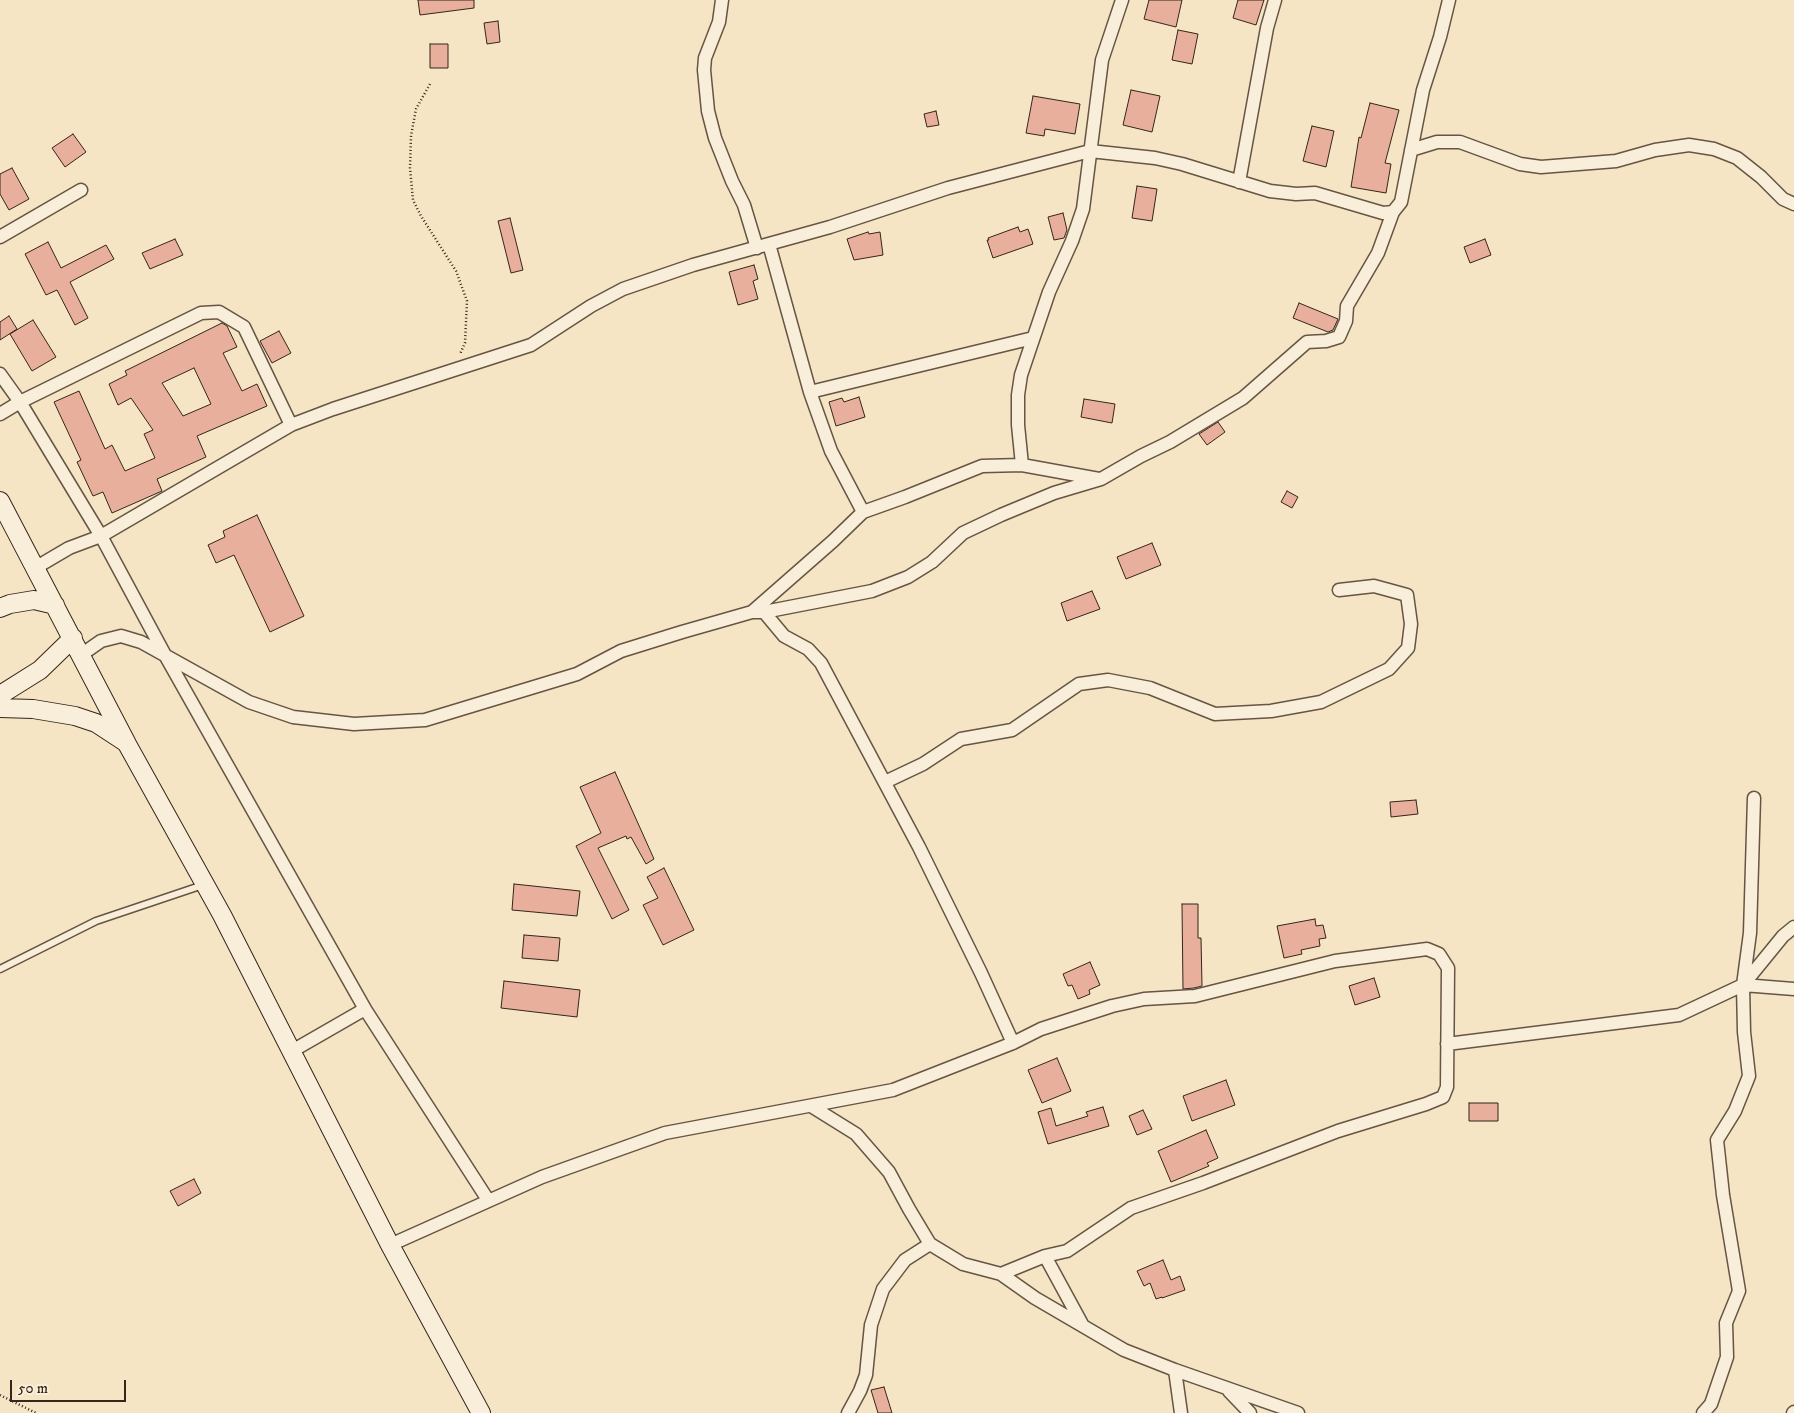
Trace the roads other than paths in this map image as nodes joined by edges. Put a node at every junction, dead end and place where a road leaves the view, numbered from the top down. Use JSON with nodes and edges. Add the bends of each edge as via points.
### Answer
{"nodes":[{"id":1,"x":722,"y":0,"type":"edge"},
{"id":2,"x":1122,"y":0,"type":"edge"},
{"id":3,"x":1275,"y":0,"type":"edge"},
{"id":4,"x":1449,"y":0,"type":"edge"},
{"id":5,"x":1411,"y":150,"type":"junction"},
{"id":6,"x":1090,"y":151,"type":"junction"},
{"id":7,"x":1239,"y":182,"type":"junction"},
{"id":8,"x":81,"y":190,"type":"dead end"},
{"id":9,"x":1794,"y":204,"type":"edge"},
{"id":10,"x":1393,"y":212,"type":"junction"},
{"id":11,"x":0,"y":237,"type":"edge"},
{"id":12,"x":763,"y":246,"type":"junction"},
{"id":13,"x":1033,"y":338,"type":"junction"},
{"id":14,"x":0,"y":374,"type":"edge"},
{"id":15,"x":810,"y":392,"type":"junction"},
{"id":16,"x":20,"y":402,"type":"junction"},
{"id":17,"x":0,"y":414,"type":"edge"},
{"id":18,"x":291,"y":425,"type":"junction"},
{"id":19,"x":1022,"y":465,"type":"junction"},
{"id":20,"x":1101,"y":479,"type":"junction"},
{"id":21,"x":0,"y":502,"type":"edge"},
{"id":22,"x":863,"y":512,"type":"junction"},
{"id":23,"x":100,"y":536,"type":"junction"},
{"id":24,"x":35,"y":568,"type":"junction"},
{"id":25,"x":1339,"y":590,"type":"dead end"},
{"id":26,"x":55,"y":605,"type":"junction"},
{"id":27,"x":0,"y":608,"type":"edge"},
{"id":28,"x":758,"y":612,"type":"junction"},
{"id":29,"x":73,"y":638,"type":"junction"},
{"id":30,"x":81,"y":655,"type":"junction"},
{"id":31,"x":165,"y":655,"type":"junction"},
{"id":32,"x":0,"y":695,"type":"edge"},
{"id":33,"x":0,"y":708,"type":"edge"},
{"id":34,"x":127,"y":744,"type":"junction"},
{"id":35,"x":885,"y":782,"type":"junction"},
{"id":36,"x":1754,"y":798,"type":"dead end"},
{"id":37,"x":205,"y":884,"type":"junction"},
{"id":38,"x":1794,"y":927,"type":"edge"},
{"id":39,"x":0,"y":969,"type":"edge"},
{"id":40,"x":1743,"y":985,"type":"junction"},
{"id":41,"x":1794,"y":989,"type":"edge"},
{"id":42,"x":365,"y":1008,"type":"junction"},
{"id":43,"x":1013,"y":1043,"type":"junction"},
{"id":44,"x":1447,"y":1044,"type":"junction"},
{"id":45,"x":292,"y":1051,"type":"junction"},
{"id":46,"x":811,"y":1106,"type":"junction"},
{"id":47,"x":488,"y":1200,"type":"junction"},
{"id":48,"x":930,"y":1244,"type":"junction"},
{"id":49,"x":390,"y":1245,"type":"junction"},
{"id":50,"x":1046,"y":1256,"type":"junction"},
{"id":51,"x":1000,"y":1274,"type":"junction"},
{"id":52,"x":1082,"y":1324,"type":"junction"},
{"id":53,"x":1175,"y":1370,"type":"junction"},
{"id":54,"x":1227,"y":1389,"type":"junction"},
{"id":55,"x":481,"y":1413,"type":"edge"},
{"id":56,"x":848,"y":1413,"type":"edge"},
{"id":57,"x":1181,"y":1413,"type":"edge"},
{"id":58,"x":1250,"y":1413,"type":"edge"},
{"id":59,"x":1298,"y":1413,"type":"edge"},
{"id":60,"x":1703,"y":1413,"type":"edge"}],
"edges":[{"from":1,"to":12,"type":"street","via":[[719,22],[705,58],[708,111],[732,181]]},
{"from":2,"to":6,"type":"street","via":[[1102,60]]},
{"from":3,"to":7,"type":"street"},
{"from":4,"to":5,"type":"street","via":[[1423,90]]},
{"from":5,"to":9,"type":"street","via":[[1437,142],[1460,142],[1520,164],[1541,167],[1616,161],[1689,145],[1714,149],[1737,158],[1783,199]]},
{"from":5,"to":10,"type":"street","via":[[1401,202]]},
{"from":6,"to":7,"type":"street","via":[[1155,158]]},
{"from":6,"to":12,"type":"street","via":[[948,188]]},
{"from":6,"to":13,"type":"street","via":[[1083,209],[1048,292]]},
{"from":7,"to":10,"type":"street","via":[[1270,191],[1315,193],[1383,214]]},
{"from":8,"to":11,"type":"street"},
{"from":10,"to":20,"type":"street","via":[[1378,253],[1347,306],[1346,321],[1339,337],[1307,342],[1243,398]]},
{"from":12,"to":15,"type":"street"},
{"from":12,"to":18,"type":"street","via":[[623,289],[531,345]]},
{"from":13,"to":15,"type":"street"},
{"from":13,"to":19,"type":"street","via":[[1018,395]]},
{"from":14,"to":16,"type":"street"},
{"from":15,"to":22,"type":"street","via":[[831,451]]},
{"from":16,"to":17,"type":"street"},
{"from":16,"to":18,"type":"street","via":[[200,313],[219,312],[244,327]]},
{"from":16,"to":23,"type":"street"},
{"from":18,"to":23,"type":"street"},
{"from":19,"to":20,"type":"street"},
{"from":19,"to":22,"type":"street","via":[[982,466]]},
{"from":20,"to":28,"type":"street","via":[[1054,493],[963,533],[932,562],[908,578],[872,591]]},
{"from":21,"to":24,"type":"main road"},
{"from":22,"to":28,"type":"street"},
{"from":23,"to":24,"type":"street"},
{"from":23,"to":31,"type":"street"},
{"from":24,"to":26,"type":"main road"},
{"from":25,"to":35,"type":"street","via":[[1374,586],[1407,595],[1411,624],[1408,648],[1389,669],[1322,702],[1271,711],[1215,714],[1150,688],[1108,680],[1079,684],[1012,730],[961,739],[922,764]]},
{"from":26,"to":27,"type":"main road","via":[[34,600]]},
{"from":26,"to":29,"type":"main road"},
{"from":28,"to":31,"type":"street","via":[[621,652],[577,674],[425,720],[354,724],[293,718],[249,702]]},
{"from":28,"to":35,"type":"street","via":[[784,636],[808,649],[821,663]]},
{"from":29,"to":30,"type":"main road"},
{"from":29,"to":32,"type":"main road","via":[[40,670]]},
{"from":30,"to":31,"type":"street","via":[[101,641],[121,636]]},
{"from":30,"to":34,"type":"main road"},
{"from":31,"to":42,"type":"street"},
{"from":33,"to":34,"type":"main road","via":[[33,709],[75,716],[96,723]]},
{"from":34,"to":37,"type":"main road"},
{"from":35,"to":43,"type":"street","via":[[920,847]]},
{"from":36,"to":40,"type":"street","via":[[1750,933]]},
{"from":37,"to":39,"type":"lane","via":[[96,921]]},
{"from":37,"to":45,"type":"main road"},
{"from":38,"to":40,"type":"street"},
{"from":40,"to":41,"type":"street"},
{"from":40,"to":44,"type":"street","via":[[1679,1015]]},
{"from":40,"to":60,"type":"street","via":[[1749,1076],[1735,1111],[1717,1140],[1739,1291],[1726,1323],[1727,1357],[1711,1404]]},
{"from":42,"to":45,"type":"street"},
{"from":42,"to":47,"type":"street"},
{"from":43,"to":44,"type":"street","via":[[1072,1018],[1144,999],[1195,996],[1335,961],[1427,949],[1439,954],[1448,968]]},
{"from":43,"to":46,"type":"street","via":[[893,1090]]},
{"from":44,"to":50,"type":"street","via":[[1448,1087],[1443,1097],[1338,1131],[1131,1208],[1068,1251]]},
{"from":45,"to":49,"type":"main road"},
{"from":46,"to":47,"type":"street","via":[[665,1133]]},
{"from":46,"to":48,"type":"street","via":[[856,1134],[889,1172]]},
{"from":47,"to":49,"type":"street"},
{"from":48,"to":51,"type":"street","via":[[963,1264]]},
{"from":48,"to":56,"type":"street","via":[[905,1260],[883,1288],[872,1325],[866,1375]]},
{"from":49,"to":55,"type":"main road"},
{"from":50,"to":51,"type":"street"},
{"from":50,"to":52,"type":"street"},
{"from":51,"to":52,"type":"street"},
{"from":52,"to":53,"type":"street","via":[[1124,1350]]},
{"from":53,"to":54,"type":"street"},
{"from":53,"to":57,"type":"street"},
{"from":54,"to":58,"type":"street"},
{"from":54,"to":59,"type":"street"}]}
